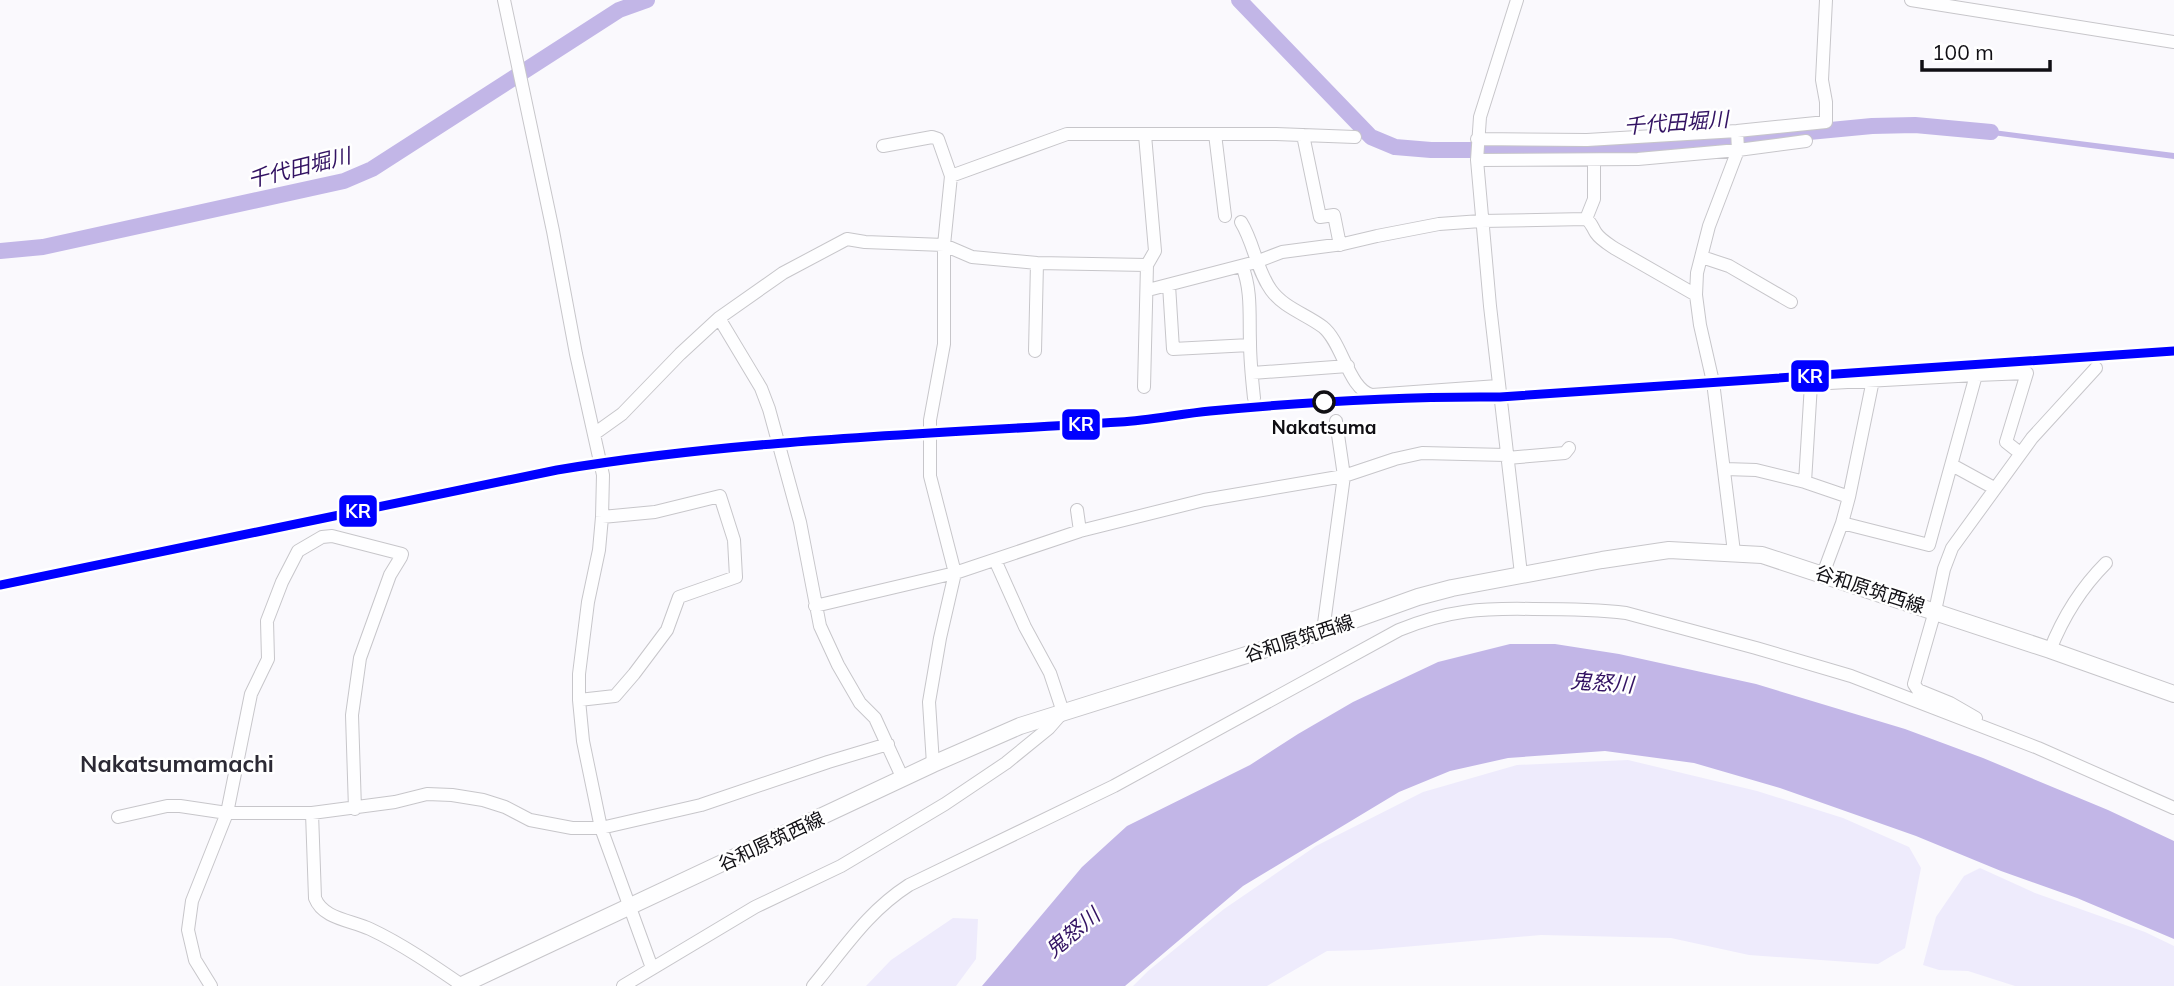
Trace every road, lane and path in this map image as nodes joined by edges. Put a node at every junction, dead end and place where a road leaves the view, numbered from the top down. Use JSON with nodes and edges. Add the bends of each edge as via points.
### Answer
{"nodes":[{"id":1,"x":504,"y":0,"type":"edge"},
{"id":2,"x":1517,"y":0,"type":"edge"},
{"id":3,"x":1826,"y":0,"type":"edge"},
{"id":4,"x":1911,"y":0,"type":"edge"},
{"id":5,"x":1938,"y":2,"type":"edge"},
{"id":6,"x":2174,"y":42,"type":"edge"},
{"id":7,"x":1737,"y":131,"type":"junction"},
{"id":8,"x":1214,"y":134,"type":"junction"},
{"id":9,"x":1145,"y":135,"type":"junction"},
{"id":10,"x":1303,"y":135,"type":"junction"},
{"id":11,"x":1355,"y":137,"type":"dead end"},
{"id":12,"x":1477,"y":139,"type":"junction"},
{"id":13,"x":1806,"y":141,"type":"dead end"},
{"id":14,"x":883,"y":146,"type":"dead end"},
{"id":15,"x":1738,"y":150,"type":"junction"},
{"id":16,"x":1477,"y":160,"type":"junction"},
{"id":17,"x":1594,"y":160,"type":"junction"},
{"id":18,"x":951,"y":176,"type":"junction"},
{"id":19,"x":1225,"y":216,"type":"dead end"},
{"id":20,"x":1586,"y":219,"type":"junction"},
{"id":21,"x":1481,"y":221,"type":"junction"},
{"id":22,"x":1241,"y":222,"type":"dead end"},
{"id":23,"x":944,"y":245,"type":"junction"},
{"id":24,"x":1340,"y":245,"type":"junction"},
{"id":25,"x":1702,"y":257,"type":"junction"},
{"id":26,"x":1037,"y":262,"type":"junction"},
{"id":27,"x":1256,"y":262,"type":"junction"},
{"id":28,"x":1147,"y":264,"type":"junction"},
{"id":29,"x":1242,"y":266,"type":"junction"},
{"id":30,"x":1169,"y":285,"type":"junction"},
{"id":31,"x":1148,"y":290,"type":"junction"},
{"id":32,"x":1696,"y":295,"type":"junction"},
{"id":33,"x":1791,"y":302,"type":"dead end"},
{"id":34,"x":719,"y":318,"type":"junction"},
{"id":35,"x":1250,"y":345,"type":"junction"},
{"id":36,"x":1035,"y":351,"type":"dead end"},
{"id":37,"x":1348,"y":366,"type":"junction"},
{"id":38,"x":2096,"y":368,"type":"dead end"},
{"id":39,"x":1252,"y":373,"type":"junction"},
{"id":40,"x":1976,"y":375,"type":"junction"},
{"id":41,"x":1873,"y":380,"type":"junction"},
{"id":42,"x":1498,"y":386,"type":"junction"},
{"id":43,"x":1144,"y":387,"type":"dead end"},
{"id":44,"x":1254,"y":398,"type":"dead end"},
{"id":45,"x":1336,"y":421,"type":"dead end"},
{"id":46,"x":594,"y":434,"type":"junction"},
{"id":47,"x":1569,"y":448,"type":"dead end"},
{"id":48,"x":2020,"y":453,"type":"junction"},
{"id":49,"x":1507,"y":456,"type":"junction"},
{"id":50,"x":1952,"y":465,"type":"junction"},
{"id":51,"x":1725,"y":469,"type":"junction"},
{"id":52,"x":1344,"y":476,"type":"junction"},
{"id":53,"x":1805,"y":482,"type":"junction"},
{"id":54,"x":1994,"y":488,"type":"junction"},
{"id":55,"x":1849,"y":497,"type":"junction"},
{"id":56,"x":1077,"y":510,"type":"dead end"},
{"id":57,"x":603,"y":517,"type":"junction"},
{"id":58,"x":1842,"y":523,"type":"junction"},
{"id":59,"x":1080,"y":531,"type":"junction"},
{"id":60,"x":1734,"y":552,"type":"junction"},
{"id":61,"x":995,"y":560,"type":"junction"},
{"id":62,"x":2106,"y":563,"type":"dead end"},
{"id":63,"x":955,"y":573,"type":"junction"},
{"id":64,"x":1521,"y":574,"type":"junction"},
{"id":65,"x":1823,"y":574,"type":"junction"},
{"id":66,"x":816,"y":606,"type":"junction"},
{"id":67,"x":1935,"y":611,"type":"junction"},
{"id":68,"x":1323,"y":631,"type":"junction"},
{"id":69,"x":2050,"y":650,"type":"junction"},
{"id":70,"x":2174,"y":694,"type":"edge"},
{"id":71,"x":579,"y":700,"type":"junction"},
{"id":72,"x":1063,"y":712,"type":"junction"},
{"id":73,"x":1988,"y":729,"type":"junction"},
{"id":74,"x":888,"y":744,"type":"junction"},
{"id":75,"x":933,"y":764,"type":"junction"},
{"id":76,"x":903,"y":779,"type":"junction"},
{"id":77,"x":2174,"y":808,"type":"edge"},
{"id":78,"x":355,"y":809,"type":"junction"},
{"id":79,"x":228,"y":813,"type":"junction"},
{"id":80,"x":312,"y":813,"type":"junction"},
{"id":81,"x":118,"y":817,"type":"dead end"},
{"id":82,"x":601,"y":828,"type":"junction"},
{"id":83,"x":630,"y":906,"type":"junction"},
{"id":84,"x":652,"y":968,"type":"junction"},
{"id":85,"x":211,"y":986,"type":"edge"},
{"id":86,"x":462,"y":986,"type":"edge"},
{"id":87,"x":623,"y":986,"type":"edge"},
{"id":88,"x":813,"y":986,"type":"edge"}],
"edges":[{"from":1,"to":46,"type":"street"},
{"from":2,"to":12,"type":"street"},
{"from":3,"to":7,"type":"street","via":[[1822,80],[1826,122]]},
{"from":4,"to":5,"type":"street"},
{"from":5,"to":6,"type":"street"},
{"from":7,"to":12,"type":"street","via":[[1587,140]]},
{"from":7,"to":15,"type":"street"},
{"from":8,"to":9,"type":"street"},
{"from":8,"to":10,"type":"street"},
{"from":8,"to":19,"type":"street"},
{"from":9,"to":18,"type":"street","via":[[1067,134]]},
{"from":9,"to":28,"type":"street","via":[[1154,251]]},
{"from":10,"to":11,"type":"street"},
{"from":10,"to":24,"type":"street","via":[[1320,217],[1334,215]]},
{"from":12,"to":16,"type":"street"},
{"from":13,"to":15,"type":"street"},
{"from":14,"to":18,"type":"street","via":[[938,139]]},
{"from":15,"to":17,"type":"street"},
{"from":15,"to":25,"type":"street"},
{"from":16,"to":17,"type":"street"},
{"from":16,"to":21,"type":"street"},
{"from":17,"to":20,"type":"street","via":[[1594,199]]},
{"from":18,"to":23,"type":"street"},
{"from":20,"to":21,"type":"street"},
{"from":20,"to":32,"type":"street","via":[[1614,248]]},
{"from":21,"to":24,"type":"street"},
{"from":21,"to":42,"type":"street"},
{"from":22,"to":27,"type":"street"},
{"from":23,"to":26,"type":"street","via":[[972,257]]},
{"from":23,"to":34,"type":"street","via":[[848,239],[783,273]]},
{"from":23,"to":63,"type":"street","via":[[944,344],[930,421],[930,476]]},
{"from":24,"to":27,"type":"street","via":[[1282,252]]},
{"from":25,"to":32,"type":"street"},
{"from":25,"to":33,"type":"street","via":[[1729,266]]},
{"from":26,"to":28,"type":"street"},
{"from":26,"to":36,"type":"street"},
{"from":27,"to":29,"type":"street"},
{"from":27,"to":37,"type":"street","via":[[1273,293],[1324,328]]},
{"from":28,"to":31,"type":"street"},
{"from":29,"to":30,"type":"street"},
{"from":29,"to":35,"type":"street","via":[[1250,305]]},
{"from":30,"to":31,"type":"street"},
{"from":30,"to":35,"type":"street","via":[[1172,349]]},
{"from":31,"to":43,"type":"street"},
{"from":32,"to":51,"type":"street"},
{"from":34,"to":46,"type":"street","via":[[622,414]]},
{"from":34,"to":66,"type":"street","via":[[769,409],[800,522]]},
{"from":35,"to":39,"type":"street"},
{"from":37,"to":39,"type":"street"},
{"from":37,"to":42,"type":"street","via":[[1365,393],[1372,395]]},
{"from":38,"to":48,"type":"street"},
{"from":39,"to":44,"type":"street"},
{"from":40,"to":41,"type":"street"},
{"from":40,"to":48,"type":"street","via":[[2027,373],[2006,442]]},
{"from":40,"to":50,"type":"street"},
{"from":41,"to":53,"type":"street","via":[[1811,384]]},
{"from":41,"to":55,"type":"street"},
{"from":42,"to":49,"type":"street"},
{"from":45,"to":52,"type":"street"},
{"from":46,"to":57,"type":"street","via":[[603,475]]},
{"from":47,"to":49,"type":"street","via":[[1565,453]]},
{"from":48,"to":54,"type":"street"},
{"from":49,"to":52,"type":"street","via":[[1422,453]]},
{"from":49,"to":64,"type":"street"},
{"from":50,"to":54,"type":"street"},
{"from":50,"to":58,"type":"street","via":[[1929,545]]},
{"from":51,"to":53,"type":"street","via":[[1756,470]]},
{"from":51,"to":60,"type":"street"},
{"from":52,"to":59,"type":"street","via":[[1204,500]]},
{"from":52,"to":68,"type":"street"},
{"from":53,"to":55,"type":"street"},
{"from":54,"to":67,"type":"street","via":[[1952,548]]},
{"from":55,"to":58,"type":"street"},
{"from":56,"to":59,"type":"street"},
{"from":57,"to":71,"type":"street","via":[[587,612]]},
{"from":57,"to":71,"type":"street","via":[[655,512],[720,496],[734,540],[736,577],[679,597],[667,630],[615,696]]},
{"from":58,"to":65,"type":"street"},
{"from":59,"to":61,"type":"street"},
{"from":60,"to":64,"type":"main road","name":"谷和原筑西線","via":[[1669,550]]},
{"from":60,"to":65,"type":"main road","name":"谷和原筑西線","via":[[1762,555]]},
{"from":61,"to":63,"type":"street"},
{"from":61,"to":72,"type":"street","via":[[1050,673]]},
{"from":62,"to":69,"type":"street","via":[[2060,625]]},
{"from":63,"to":66,"type":"street"},
{"from":63,"to":75,"type":"street","via":[[929,702]]},
{"from":64,"to":68,"type":"main road","name":"谷和原筑西線","via":[[1418,597]]},
{"from":65,"to":67,"type":"main road","name":"谷和原筑西線"},
{"from":66,"to":74,"type":"street","via":[[838,665]]},
{"from":67,"to":69,"type":"main road","name":"谷和原筑西線"},
{"from":67,"to":73,"type":"street","via":[[1914,684],[1969,713]]},
{"from":68,"to":72,"type":"main road","name":"谷和原筑西線"},
{"from":69,"to":70,"type":"main road","name":"谷和原筑西線"},
{"from":71,"to":82,"type":"street"},
{"from":72,"to":75,"type":"main road","name":"谷和原筑西線"},
{"from":72,"to":84,"type":"street","via":[[1006,763],[946,804]]},
{"from":73,"to":77,"type":"street"},
{"from":73,"to":88,"type":"street","via":[[1851,676],[1626,613],[1582,608],[1453,612],[1399,630],[1114,786],[909,885],[870,915]]},
{"from":74,"to":76,"type":"street"},
{"from":74,"to":82,"type":"street","via":[[701,805]]},
{"from":75,"to":76,"type":"main road","name":"谷和原筑西線"},
{"from":76,"to":83,"type":"main road","name":"谷和原筑西線"},
{"from":78,"to":79,"type":"street","via":[[352,715],[360,658],[401,554],[332,536],[313,540],[298,551],[267,621],[268,659],[251,694]]},
{"from":78,"to":80,"type":"street"},
{"from":78,"to":82,"type":"street","via":[[427,794],[452,795],[505,807],[530,820]]},
{"from":79,"to":80,"type":"street"},
{"from":79,"to":81,"type":"street","via":[[167,806]]},
{"from":79,"to":85,"type":"street","via":[[192,901],[188,930],[195,960]]},
{"from":80,"to":86,"type":"street","via":[[318,908],[369,929]]},
{"from":82,"to":83,"type":"street"},
{"from":83,"to":84,"type":"street"},
{"from":83,"to":86,"type":"main road","name":"谷和原筑西線"},
{"from":84,"to":87,"type":"street"}]}
